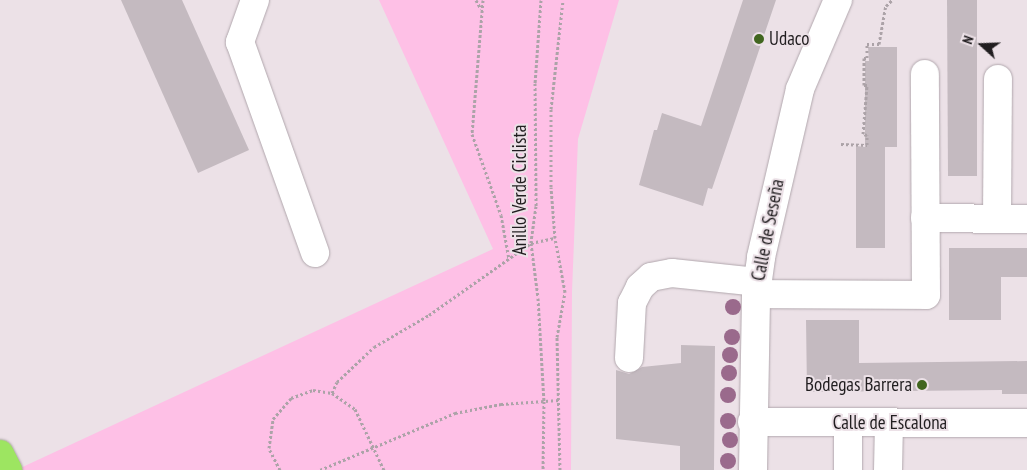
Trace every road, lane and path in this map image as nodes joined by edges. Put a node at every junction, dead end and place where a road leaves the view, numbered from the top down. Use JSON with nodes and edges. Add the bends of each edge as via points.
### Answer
{"nodes":[{"id":1,"x":255,"y":0,"type":"edge"},
{"id":2,"x":476,"y":0,"type":"edge"},
{"id":3,"x":483,"y":0,"type":"edge"},
{"id":4,"x":542,"y":0,"type":"edge"},
{"id":5,"x":563,"y":0,"type":"edge"},
{"id":6,"x":838,"y":0,"type":"edge"},
{"id":7,"x":892,"y":0,"type":"edge"},
{"id":8,"x":481,"y":10,"type":"junction"},
{"id":9,"x":925,"y":74,"type":"dead end"},
{"id":10,"x":998,"y":78,"type":"dead end"},
{"id":11,"x":841,"y":144,"type":"dead end"},
{"id":12,"x":925,"y":218,"type":"junction"},
{"id":13,"x":997,"y":219,"type":"junction"},
{"id":14,"x":1027,"y":219,"type":"edge"},
{"id":15,"x":556,"y":238,"type":"junction"},
{"id":16,"x":531,"y":243,"type":"junction"},
{"id":17,"x":315,"y":253,"type":"dead end"},
{"id":18,"x":509,"y":259,"type":"junction"},
{"id":19,"x":757,"y":288,"type":"junction"},
{"id":20,"x":629,"y":358,"type":"dead end"},
{"id":21,"x":332,"y":393,"type":"junction"},
{"id":22,"x":559,"y":400,"type":"junction"},
{"id":23,"x":544,"y":401,"type":"junction"},
{"id":24,"x":752,"y":422,"type":"junction"},
{"id":25,"x":848,"y":422,"type":"junction"},
{"id":26,"x":889,"y":422,"type":"junction"},
{"id":27,"x":1027,"y":423,"type":"edge"},
{"id":28,"x":375,"y":449,"type":"junction"},
{"id":29,"x":0,"y":454,"type":"edge"},
{"id":30,"x":8,"y":470,"type":"edge"},
{"id":31,"x":280,"y":470,"type":"edge"},
{"id":32,"x":320,"y":470,"type":"edge"},
{"id":33,"x":384,"y":470,"type":"edge"},
{"id":34,"x":543,"y":470,"type":"edge"},
{"id":35,"x":560,"y":470,"type":"edge"},
{"id":36,"x":753,"y":470,"type":"edge"},
{"id":37,"x":848,"y":470,"type":"edge"},
{"id":38,"x":888,"y":470,"type":"edge"}],
"edges":[{"from":1,"to":17,"type":"street","via":[[240,42]]},
{"from":2,"to":8,"type":"path"},
{"from":3,"to":8,"type":"path"},
{"from":4,"to":16,"type":"path","name":"Anillo Verde Ciclista","via":[[535,83],[536,206]]},
{"from":5,"to":15,"type":"path","via":[[551,109]]},
{"from":6,"to":19,"type":"street","name":"Calle de Seseña","via":[[800,89],[774,192]]},
{"from":7,"to":11,"type":"path","via":[[886,6],[879,44],[866,44],[864,134],[867,135],[867,144]]},
{"from":8,"to":18,"type":"path","via":[[472,134],[502,215]]},
{"from":9,"to":12,"type":"street"},
{"from":10,"to":13,"type":"street"},
{"from":12,"to":13,"type":"street"},
{"from":12,"to":19,"type":"street","via":[[926,295]]},
{"from":13,"to":14,"type":"street"},
{"from":15,"to":16,"type":"path"},
{"from":15,"to":22,"type":"path","via":[[565,292],[556,338]]},
{"from":16,"to":18,"type":"path"},
{"from":16,"to":23,"type":"path","name":"Anillo Verde Ciclista"},
{"from":18,"to":21,"type":"path","via":[[429,315],[374,347],[337,382]]},
{"from":19,"to":20,"type":"street","via":[[672,273],[651,277],[640,287],[632,304]]},
{"from":19,"to":24,"type":"street","name":"Calle de Seseña"},
{"from":21,"to":28,"type":"path","via":[[355,409]]},
{"from":21,"to":31,"type":"path","via":[[302,392],[280,409],[269,434],[269,448]]},
{"from":22,"to":23,"type":"path"},
{"from":22,"to":35,"type":"path"},
{"from":23,"to":28,"type":"path","via":[[501,404],[454,414]]},
{"from":23,"to":34,"type":"path","name":"Anillo Verde Ciclista"},
{"from":24,"to":25,"type":"street","name":"Calle de Escalona"},
{"from":24,"to":36,"type":"street","name":"Calle de Seseña"},
{"from":25,"to":26,"type":"street","name":"Calle de Escalona"},
{"from":25,"to":37,"type":"street"},
{"from":26,"to":27,"type":"street","name":"Calle de Escalona"},
{"from":26,"to":38,"type":"street"},
{"from":28,"to":32,"type":"path"},
{"from":28,"to":33,"type":"path"},
{"from":29,"to":30,"type":"highway"}]}
